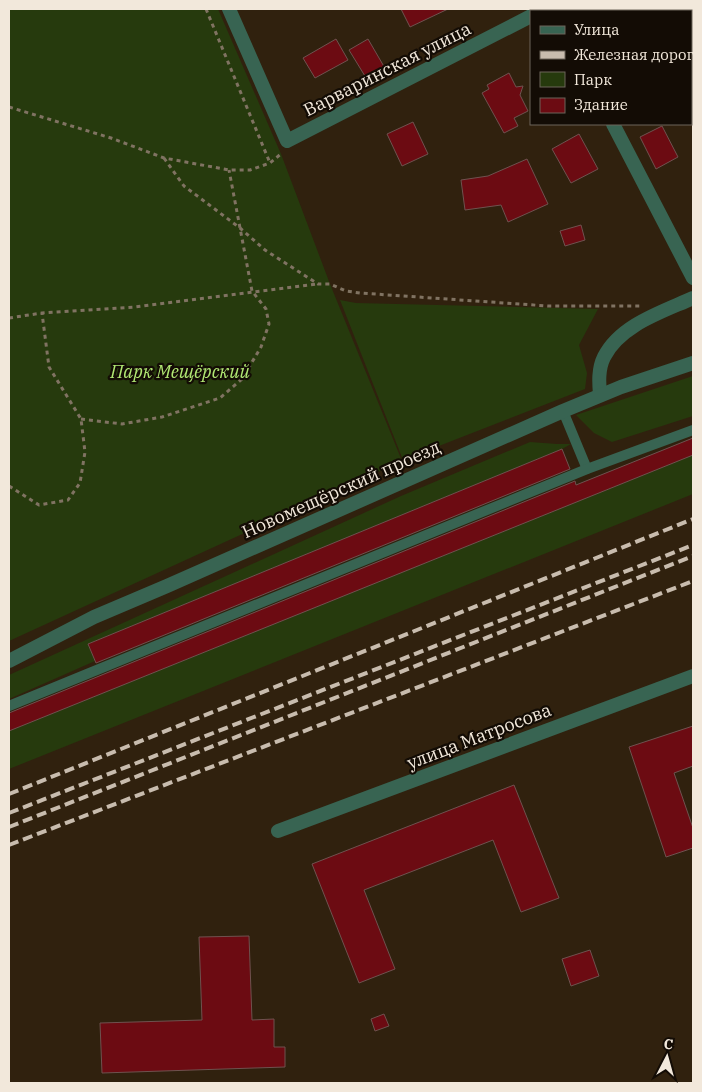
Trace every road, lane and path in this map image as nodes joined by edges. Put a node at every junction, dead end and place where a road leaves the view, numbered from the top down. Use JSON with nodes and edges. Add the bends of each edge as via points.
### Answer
{"nodes":[{"id":1,"x":206,"y":9,"type":"edge"},
{"id":2,"x":229,"y":9,"type":"edge"},
{"id":3,"x":530,"y":17,"type":"edge"},
{"id":4,"x":9,"y":107,"type":"edge"},
{"id":5,"x":614,"y":125,"type":"edge"},
{"id":6,"x":287,"y":141,"type":"junction"},
{"id":7,"x":164,"y":158,"type":"junction"},
{"id":8,"x":270,"y":163,"type":"junction"},
{"id":9,"x":229,"y":170,"type":"junction"},
{"id":10,"x":240,"y":228,"type":"junction"},
{"id":11,"x":693,"y":278,"type":"edge"},
{"id":12,"x":318,"y":284,"type":"junction"},
{"id":13,"x":252,"y":291,"type":"junction"},
{"id":14,"x":693,"y":298,"type":"edge"},
{"id":15,"x":647,"y":306,"type":"dead end"},
{"id":16,"x":42,"y":313,"type":"junction"},
{"id":17,"x":9,"y":318,"type":"edge"},
{"id":18,"x":693,"y":363,"type":"edge"},
{"id":19,"x":600,"y":395,"type":"junction"},
{"id":20,"x":563,"y":411,"type":"junction"},
{"id":21,"x":81,"y":419,"type":"junction"},
{"id":22,"x":693,"y":430,"type":"edge"},
{"id":23,"x":587,"y":469,"type":"junction"},
{"id":24,"x":9,"y":486,"type":"edge"},
{"id":25,"x":9,"y":661,"type":"edge"},
{"id":26,"x":693,"y":676,"type":"edge"},
{"id":27,"x":9,"y":706,"type":"edge"},
{"id":28,"x":278,"y":831,"type":"dead end"}],
"edges":[{"from":1,"to":8,"type":"path"},
{"from":2,"to":6,"type":"street"},
{"from":3,"to":6,"type":"street","name":"Варваринская улица"},
{"from":4,"to":7,"type":"path"},
{"from":5,"to":11,"type":"street"},
{"from":6,"to":8,"type":"path","via":[[281,154]]},
{"from":7,"to":9,"type":"path"},
{"from":7,"to":10,"type":"path","via":[[184,186]]},
{"from":8,"to":9,"type":"path","via":[[250,170]]},
{"from":9,"to":10,"type":"path"},
{"from":10,"to":12,"type":"path","via":[[265,250]]},
{"from":10,"to":13,"type":"path"},
{"from":12,"to":13,"type":"path"},
{"from":12,"to":15,"type":"path","via":[[330,284],[360,293],[548,306]]},
{"from":13,"to":16,"type":"path","via":[[135,307]]},
{"from":13,"to":21,"type":"path","via":[[266,309],[269,324],[261,347],[242,379],[220,398],[162,417],[122,424]]},
{"from":14,"to":19,"type":"street","via":[[642,321],[615,340],[603,358],[599,376]]},
{"from":16,"to":17,"type":"path"},
{"from":16,"to":21,"type":"path","via":[[49,367]]},
{"from":18,"to":19,"type":"street","name":"Новомещёрский проезд"},
{"from":19,"to":20,"type":"street","name":"Новомещёрский проезд"},
{"from":20,"to":23,"type":"lane"},
{"from":20,"to":25,"type":"street","name":"Новомещёрский проезд","via":[[94,617]]},
{"from":21,"to":24,"type":"path","via":[[85,452],[80,483],[68,500],[39,505]]},
{"from":22,"to":23,"type":"lane"},
{"from":23,"to":27,"type":"lane"},
{"from":26,"to":28,"type":"street","name":"улица Матросова"}]}
